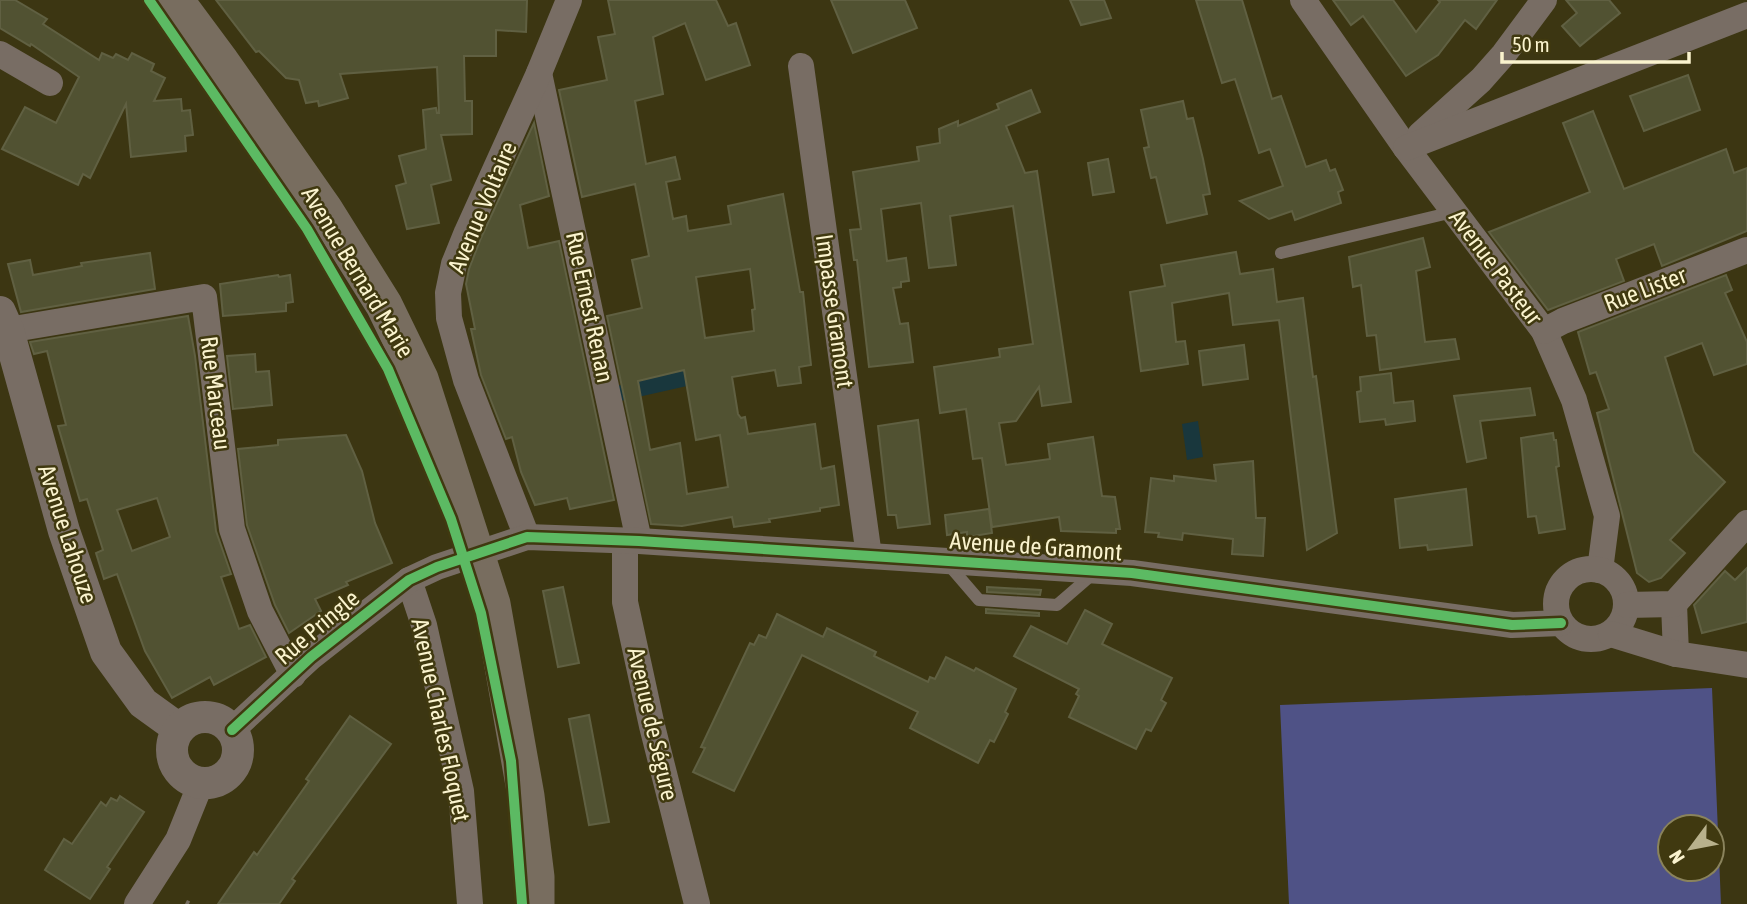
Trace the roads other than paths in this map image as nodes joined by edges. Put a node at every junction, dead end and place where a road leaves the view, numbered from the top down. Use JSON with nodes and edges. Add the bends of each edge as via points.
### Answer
{"nodes":[{"id":1,"x":175,"y":0,"type":"edge"},
{"id":2,"x":569,"y":0,"type":"edge"},
{"id":3,"x":1303,"y":0,"type":"edge"},
{"id":4,"x":1544,"y":0,"type":"edge"},
{"id":5,"x":1747,"y":15,"type":"edge"},
{"id":6,"x":0,"y":54,"type":"edge"},
{"id":7,"x":800,"y":66,"type":"dead end"},
{"id":8,"x":540,"y":73,"type":"junction"},
{"id":9,"x":50,"y":83,"type":"dead end"},
{"id":10,"x":1406,"y":148,"type":"junction"},
{"id":11,"x":1454,"y":211,"type":"junction"},
{"id":12,"x":1747,"y":250,"type":"edge"},
{"id":13,"x":1281,"y":253,"type":"dead end"},
{"id":14,"x":4,"y":321,"type":"edge"},
{"id":15,"x":1545,"y":331,"type":"junction"},
{"id":16,"x":1747,"y":523,"type":"edge"},
{"id":17,"x":516,"y":541,"type":"junction"},
{"id":18,"x":632,"y":541,"type":"junction"},
{"id":19,"x":869,"y":556,"type":"junction"},
{"id":20,"x":946,"y":561,"type":"junction"},
{"id":21,"x":1600,"y":570,"type":"junction"},
{"id":22,"x":1097,"y":571,"type":"junction"},
{"id":23,"x":409,"y":580,"type":"junction"},
{"id":24,"x":1674,"y":604,"type":"junction"},
{"id":25,"x":1627,"y":605,"type":"junction"},
{"id":26,"x":1561,"y":623,"type":"junction"},
{"id":27,"x":1611,"y":634,"type":"junction"},
{"id":28,"x":1676,"y":654,"type":"junction"},
{"id":29,"x":1747,"y":665,"type":"edge"},
{"id":30,"x":293,"y":675,"type":"junction"},
{"id":31,"x":179,"y":729,"type":"junction"},
{"id":32,"x":232,"y":730,"type":"junction"},
{"id":33,"x":201,"y":783,"type":"junction"},
{"id":34,"x":137,"y":904,"type":"edge"},
{"id":35,"x":470,"y":904,"type":"edge"},
{"id":36,"x":536,"y":904,"type":"edge"},
{"id":37,"x":697,"y":904,"type":"edge"}],
"edges":[{"from":1,"to":36,"type":"main road","name":"Avenue Bernard Marie","via":[[324,209],[384,305],[421,379],[492,604],[526,796]]},
{"from":2,"to":8,"type":"street","name":"Avenue Voltaire"},
{"from":3,"to":10,"type":"street","name":"Avenue Pasteur"},
{"from":4,"to":10,"type":"street","via":[[1481,80]]},
{"from":5,"to":10,"type":"street"},
{"from":6,"to":9,"type":"street"},
{"from":7,"to":19,"type":"street","name":"Impasse Gramont"},
{"from":8,"to":17,"type":"street","name":"Avenue Voltaire","via":[[467,232],[448,293],[449,318]]},
{"from":8,"to":18,"type":"street","name":"Rue Ernest Renan"},
{"from":10,"to":11,"type":"street","name":"Avenue Pasteur"},
{"from":11,"to":13,"type":"lane"},
{"from":11,"to":15,"type":"street","name":"Avenue Pasteur"},
{"from":12,"to":15,"type":"street","name":"Rue Lister"},
{"from":14,"to":30,"type":"street","name":"Rue Marceau","via":[[204,297],[232,529],[260,611]]},
{"from":14,"to":31,"type":"street","name":"Avenue Lahouze","via":[[64,531],[106,652],[144,704]]},
{"from":15,"to":21,"type":"street","name":"Avenue Pasteur","via":[[1574,400],[1607,516]]},
{"from":16,"to":24,"type":"street"},
{"from":17,"to":18,"type":"street","name":"Avenue de Gramont"},
{"from":17,"to":23,"type":"street","name":"Rue Pringle"},
{"from":18,"to":19,"type":"street","name":"Avenue de Gramont"},
{"from":18,"to":37,"type":"street","name":"Avenue de Ségure","via":[[625,602]]},
{"from":19,"to":20,"type":"street","name":"Avenue de Gramont"},
{"from":20,"to":22,"type":"street","name":"Avenue de Gramont"},
{"from":20,"to":22,"type":"lane","via":[[979,600],[1058,605]]},
{"from":21,"to":25,"type":"street","via":[[1620,583]]},
{"from":21,"to":26,"type":"street","via":[[1579,571],[1562,583],[1555,603]]},
{"from":22,"to":26,"type":"street","name":"Avenue de Gramont","via":[[1512,625]]},
{"from":23,"to":30,"type":"street","name":"Rue Pringle"},
{"from":23,"to":35,"type":"street","name":"Avenue Charles Floquet","via":[[424,625],[461,791]]},
{"from":24,"to":25,"type":"street"},
{"from":24,"to":28,"type":"street"},
{"from":25,"to":27,"type":"street","via":[[1625,616]]},
{"from":26,"to":27,"type":"street","via":[[1578,637],[1601,639]]},
{"from":27,"to":28,"type":"street"},
{"from":28,"to":29,"type":"street"},
{"from":30,"to":32,"type":"street","name":"Rue Pringle"},
{"from":31,"to":32,"type":"street","via":[[206,717]]},
{"from":31,"to":33,"type":"street","via":[[173,758],[183,775]]},
{"from":32,"to":33,"type":"street","via":[[238,751],[231,771],[222,779]]},
{"from":33,"to":34,"type":"street","via":[[178,840]]}]}
